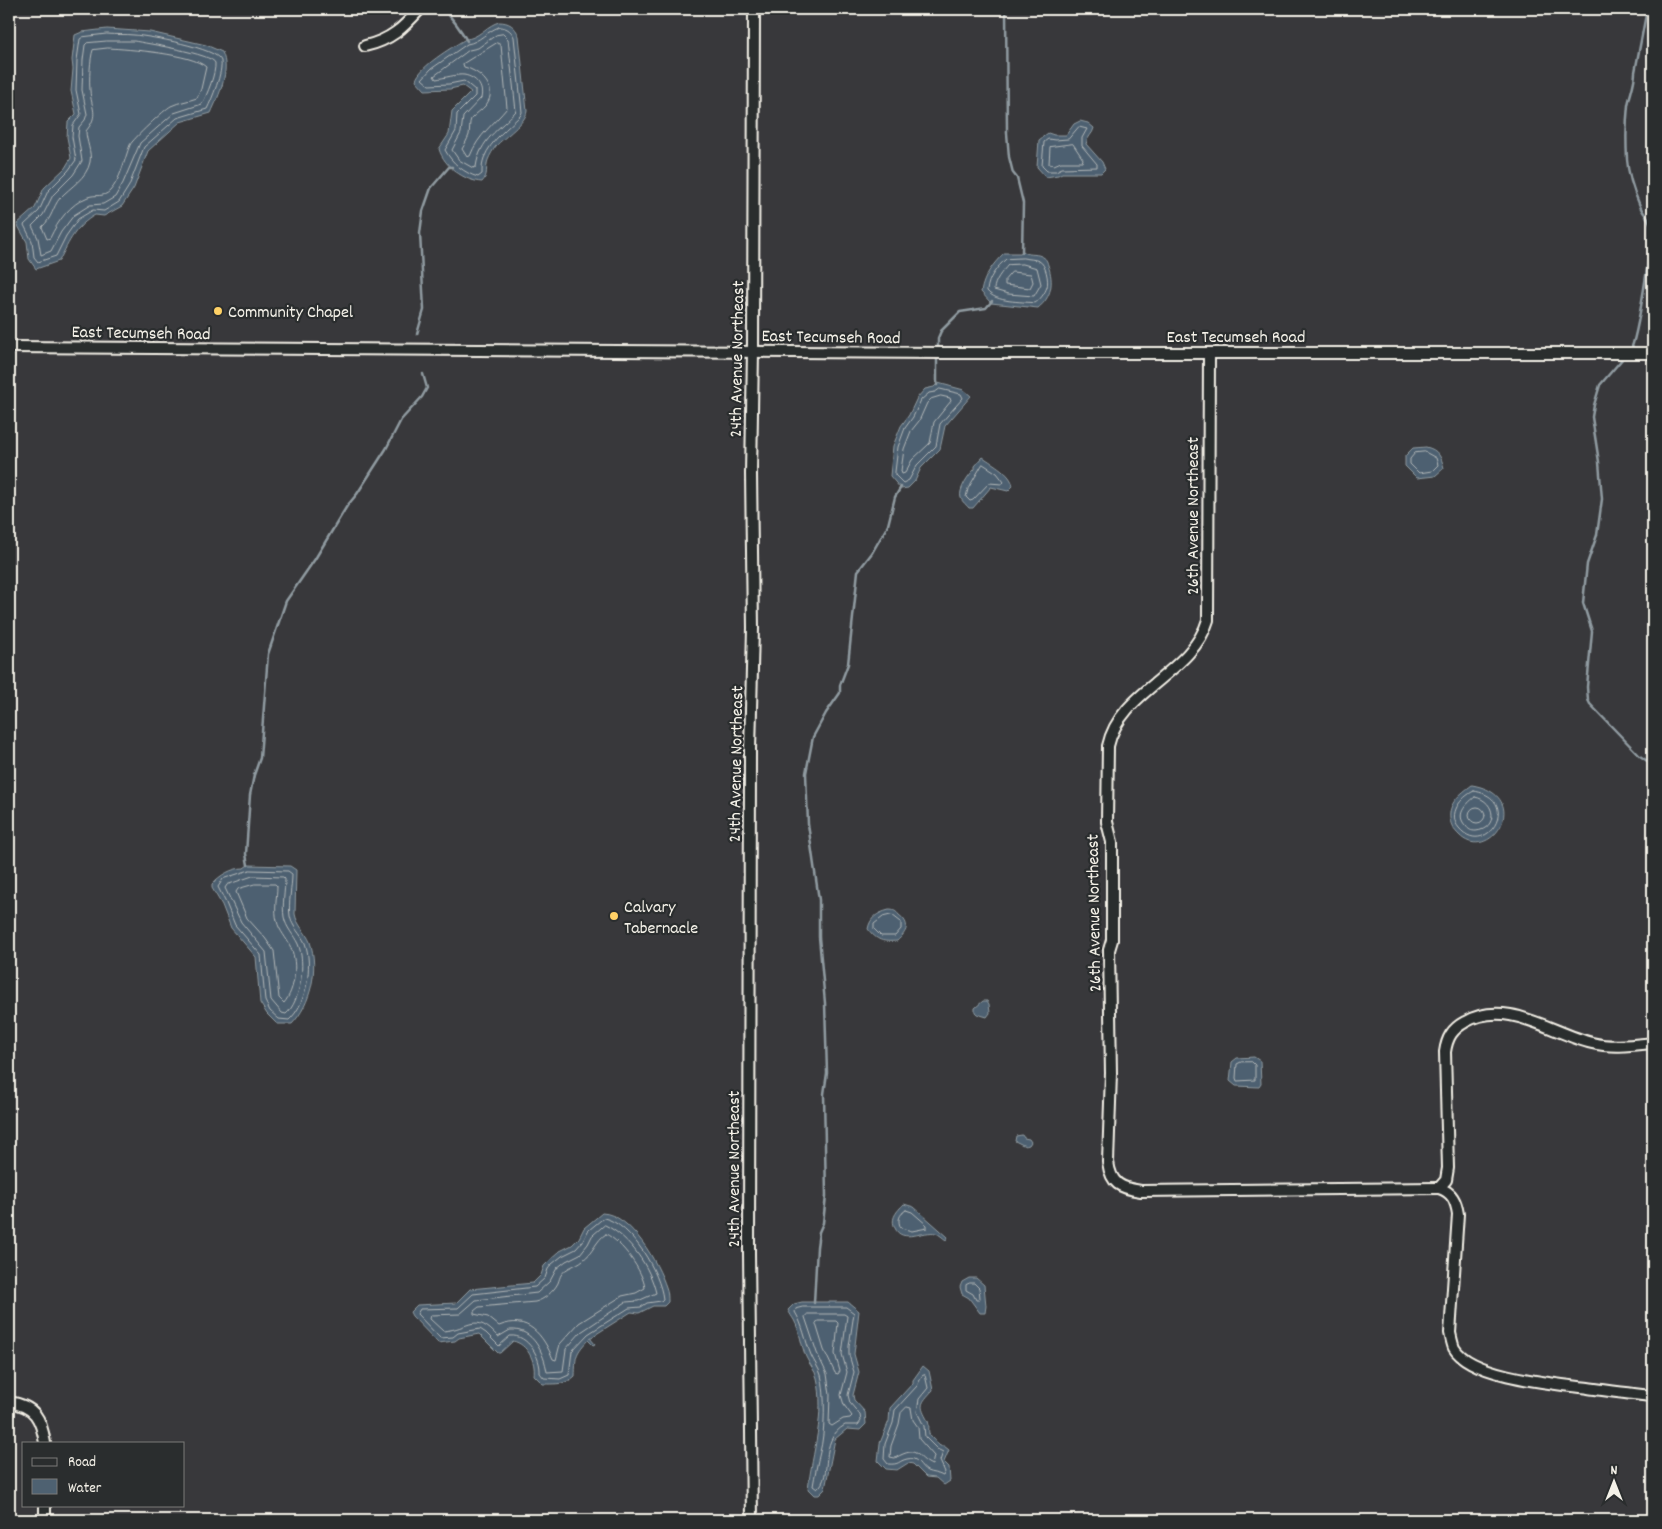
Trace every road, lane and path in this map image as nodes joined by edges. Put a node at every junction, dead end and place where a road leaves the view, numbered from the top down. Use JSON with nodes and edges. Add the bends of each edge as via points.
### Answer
{"nodes":[{"id":1,"x":420,"y":9,"type":"edge"},
{"id":2,"x":754,"y":9,"type":"edge"},
{"id":3,"x":365,"y":46,"type":"dead end"},
{"id":4,"x":9,"y":347,"type":"edge"},
{"id":5,"x":753,"y":351,"type":"junction"},
{"id":6,"x":1208,"y":353,"type":"junction"},
{"id":7,"x":1653,"y":353,"type":"edge"},
{"id":8,"x":1653,"y":1043,"type":"edge"},
{"id":9,"x":1440,"y":1188,"type":"junction"},
{"id":10,"x":1653,"y":1396,"type":"edge"},
{"id":11,"x":9,"y":1402,"type":"edge"},
{"id":12,"x":45,"y":1442,"type":"edge"},
{"id":13,"x":45,"y":1506,"type":"edge"},
{"id":14,"x":45,"y":1520,"type":"edge"},
{"id":15,"x":752,"y":1520,"type":"edge"}],
"edges":[{"from":1,"to":3,"type":"street","via":[[391,37]]},
{"from":2,"to":5,"type":"street","name":"24th Avenue Northeast"},
{"from":4,"to":5,"type":"street","name":"East Tecumseh Road"},
{"from":5,"to":6,"type":"street","name":"East Tecumseh Road"},
{"from":5,"to":15,"type":"street","name":"24th Avenue Northeast","via":[[749,1253]]},
{"from":6,"to":7,"type":"street","name":"East Tecumseh Road"},
{"from":6,"to":9,"type":"street","name":"26th Avenue Northeast","via":[[1208,620],[1192,650],[1118,720],[1108,746],[1107,822],[1112,842],[1109,1170],[1112,1178],[1123,1188],[1141,1191]]},
{"from":8,"to":9,"type":"street","via":[[1616,1046],[1593,1043],[1502,1013],[1485,1014],[1456,1027],[1446,1043],[1445,1052],[1448,1168],[1446,1180]]},
{"from":9,"to":10,"type":"street","via":[[1451,1195],[1458,1214],[1450,1333],[1454,1349],[1482,1368],[1504,1375],[1542,1383]]},
{"from":11,"to":12,"type":"street","via":[[25,1406],[37,1416]]},
{"from":13,"to":14,"type":"street"}]}
